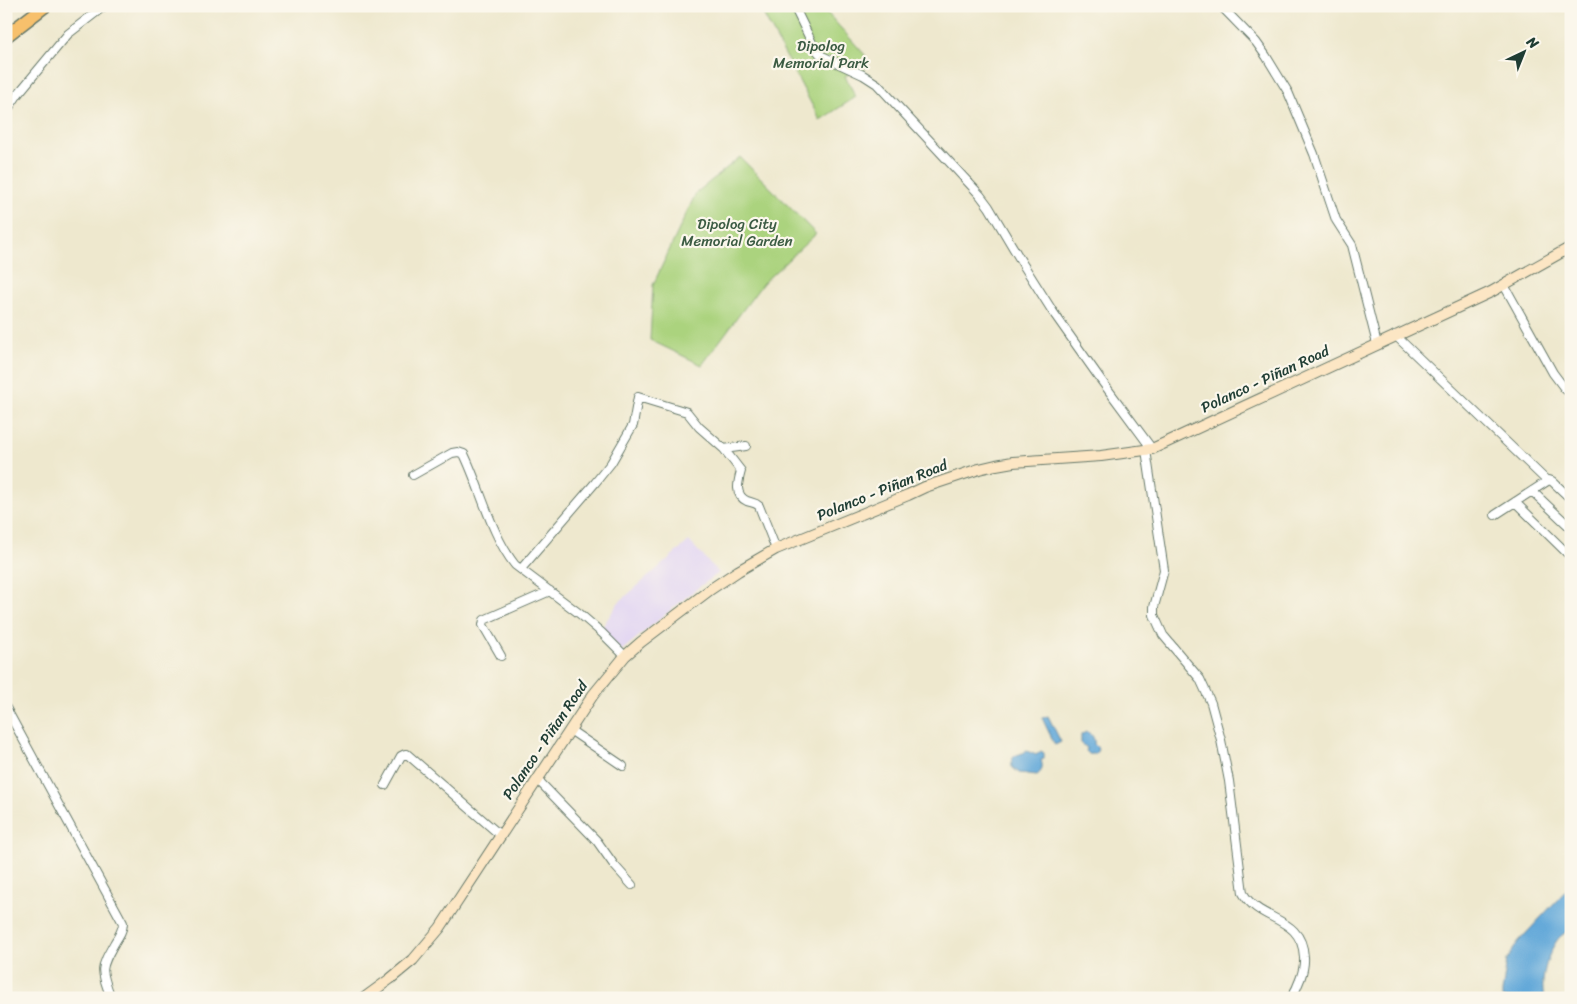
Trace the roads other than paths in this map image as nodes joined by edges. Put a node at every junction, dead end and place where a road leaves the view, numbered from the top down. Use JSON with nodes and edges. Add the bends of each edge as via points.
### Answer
{"nodes":[{"id":1,"x":44,"y":6,"type":"edge"},
{"id":2,"x":104,"y":6,"type":"edge"},
{"id":3,"x":794,"y":6,"type":"edge"},
{"id":4,"x":1221,"y":6,"type":"edge"},
{"id":5,"x":6,"y":36,"type":"edge"},
{"id":6,"x":6,"y":112,"type":"edge"},
{"id":7,"x":1571,"y":247,"type":"edge"},
{"id":8,"x":1504,"y":285,"type":"junction"},
{"id":9,"x":1395,"y":335,"type":"junction"},
{"id":10,"x":1378,"y":344,"type":"junction"},
{"id":11,"x":1571,"y":394,"type":"edge"},
{"id":12,"x":746,"y":446,"type":"dead end"},
{"id":13,"x":724,"y":449,"type":"junction"},
{"id":14,"x":1149,"y":450,"type":"junction"},
{"id":15,"x":413,"y":475,"type":"dead end"},
{"id":16,"x":1547,"y":481,"type":"junction"},
{"id":17,"x":1532,"y":491,"type":"junction"},
{"id":18,"x":1571,"y":499,"type":"edge"},
{"id":19,"x":1515,"y":502,"type":"junction"},
{"id":20,"x":1495,"y":515,"type":"dead end"},
{"id":21,"x":1571,"y":528,"type":"edge"},
{"id":22,"x":776,"y":549,"type":"junction"},
{"id":23,"x":1571,"y":557,"type":"edge"},
{"id":24,"x":521,"y":569,"type":"junction"},
{"id":25,"x":550,"y":591,"type":"junction"},
{"id":26,"x":501,"y":656,"type":"dead end"},
{"id":27,"x":625,"y":656,"type":"junction"},
{"id":28,"x":6,"y":708,"type":"edge"},
{"id":29,"x":570,"y":730,"type":"junction"},
{"id":30,"x":623,"y":766,"type":"dead end"},
{"id":31,"x":537,"y":779,"type":"junction"},
{"id":32,"x":384,"y":785,"type":"dead end"},
{"id":33,"x":500,"y":835,"type":"junction"},
{"id":34,"x":632,"y":885,"type":"dead end"},
{"id":35,"x":111,"y":998,"type":"edge"},
{"id":36,"x":364,"y":998,"type":"edge"},
{"id":37,"x":1291,"y":998,"type":"edge"}],
"edges":[{"from":1,"to":5,"type":"highway"},
{"from":2,"to":6,"type":"street","via":[[68,34]]},
{"from":3,"to":14,"type":"street","via":[[817,52],[877,84],[980,195],[1053,312]]},
{"from":4,"to":10,"type":"street","via":[[1256,42],[1288,92],[1314,154],[1336,220],[1352,245]]},
{"from":7,"to":8,"type":"main road","name":"Polanco - Piñan Road"},
{"from":8,"to":9,"type":"main road","name":"Polanco - Piñan Road"},
{"from":8,"to":11,"type":"street","via":[[1553,373]]},
{"from":9,"to":10,"type":"main road","name":"Polanco - Piñan Road"},
{"from":9,"to":16,"type":"street"},
{"from":10,"to":14,"type":"main road","name":"Polanco - Piñan Road"},
{"from":12,"to":13,"type":"street"},
{"from":13,"to":22,"type":"street","via":[[741,471],[740,495],[758,506]]},
{"from":13,"to":24,"type":"street","via":[[687,412],[638,398],[633,425],[611,462]]},
{"from":14,"to":22,"type":"main road","name":"Polanco - Piñan Road","via":[[1012,462],[979,469],[925,487]]},
{"from":14,"to":37,"type":"street","via":[[1164,570],[1154,616],[1163,635],[1200,678],[1212,703],[1229,781],[1243,893],[1254,906],[1294,931],[1303,948],[1304,964]]},
{"from":15,"to":24,"type":"street","via":[[452,453],[464,454],[501,543]]},
{"from":16,"to":17,"type":"street"},
{"from":16,"to":18,"type":"street","via":[[1552,481]]},
{"from":17,"to":19,"type":"street"},
{"from":17,"to":21,"type":"street"},
{"from":19,"to":20,"type":"street"},
{"from":19,"to":23,"type":"street"},
{"from":22,"to":27,"type":"main road","name":"Polanco - Piñan Road","via":[[712,589]]},
{"from":24,"to":25,"type":"street"},
{"from":25,"to":26,"type":"street","via":[[484,620],[483,626]]},
{"from":25,"to":27,"type":"street"},
{"from":27,"to":29,"type":"main road","name":"Polanco - Piñan Road"},
{"from":28,"to":35,"type":"street","via":[[123,923],[102,970]]},
{"from":29,"to":30,"type":"street"},
{"from":29,"to":31,"type":"main road","name":"Polanco - Piñan Road"},
{"from":31,"to":33,"type":"main road","name":"Polanco - Piñan Road"},
{"from":31,"to":34,"type":"street","via":[[597,840]]},
{"from":32,"to":33,"type":"street","via":[[401,756],[407,754]]},
{"from":33,"to":36,"type":"main road","name":"Polanco - Piñan Road","via":[[446,920],[420,952]]}]}
